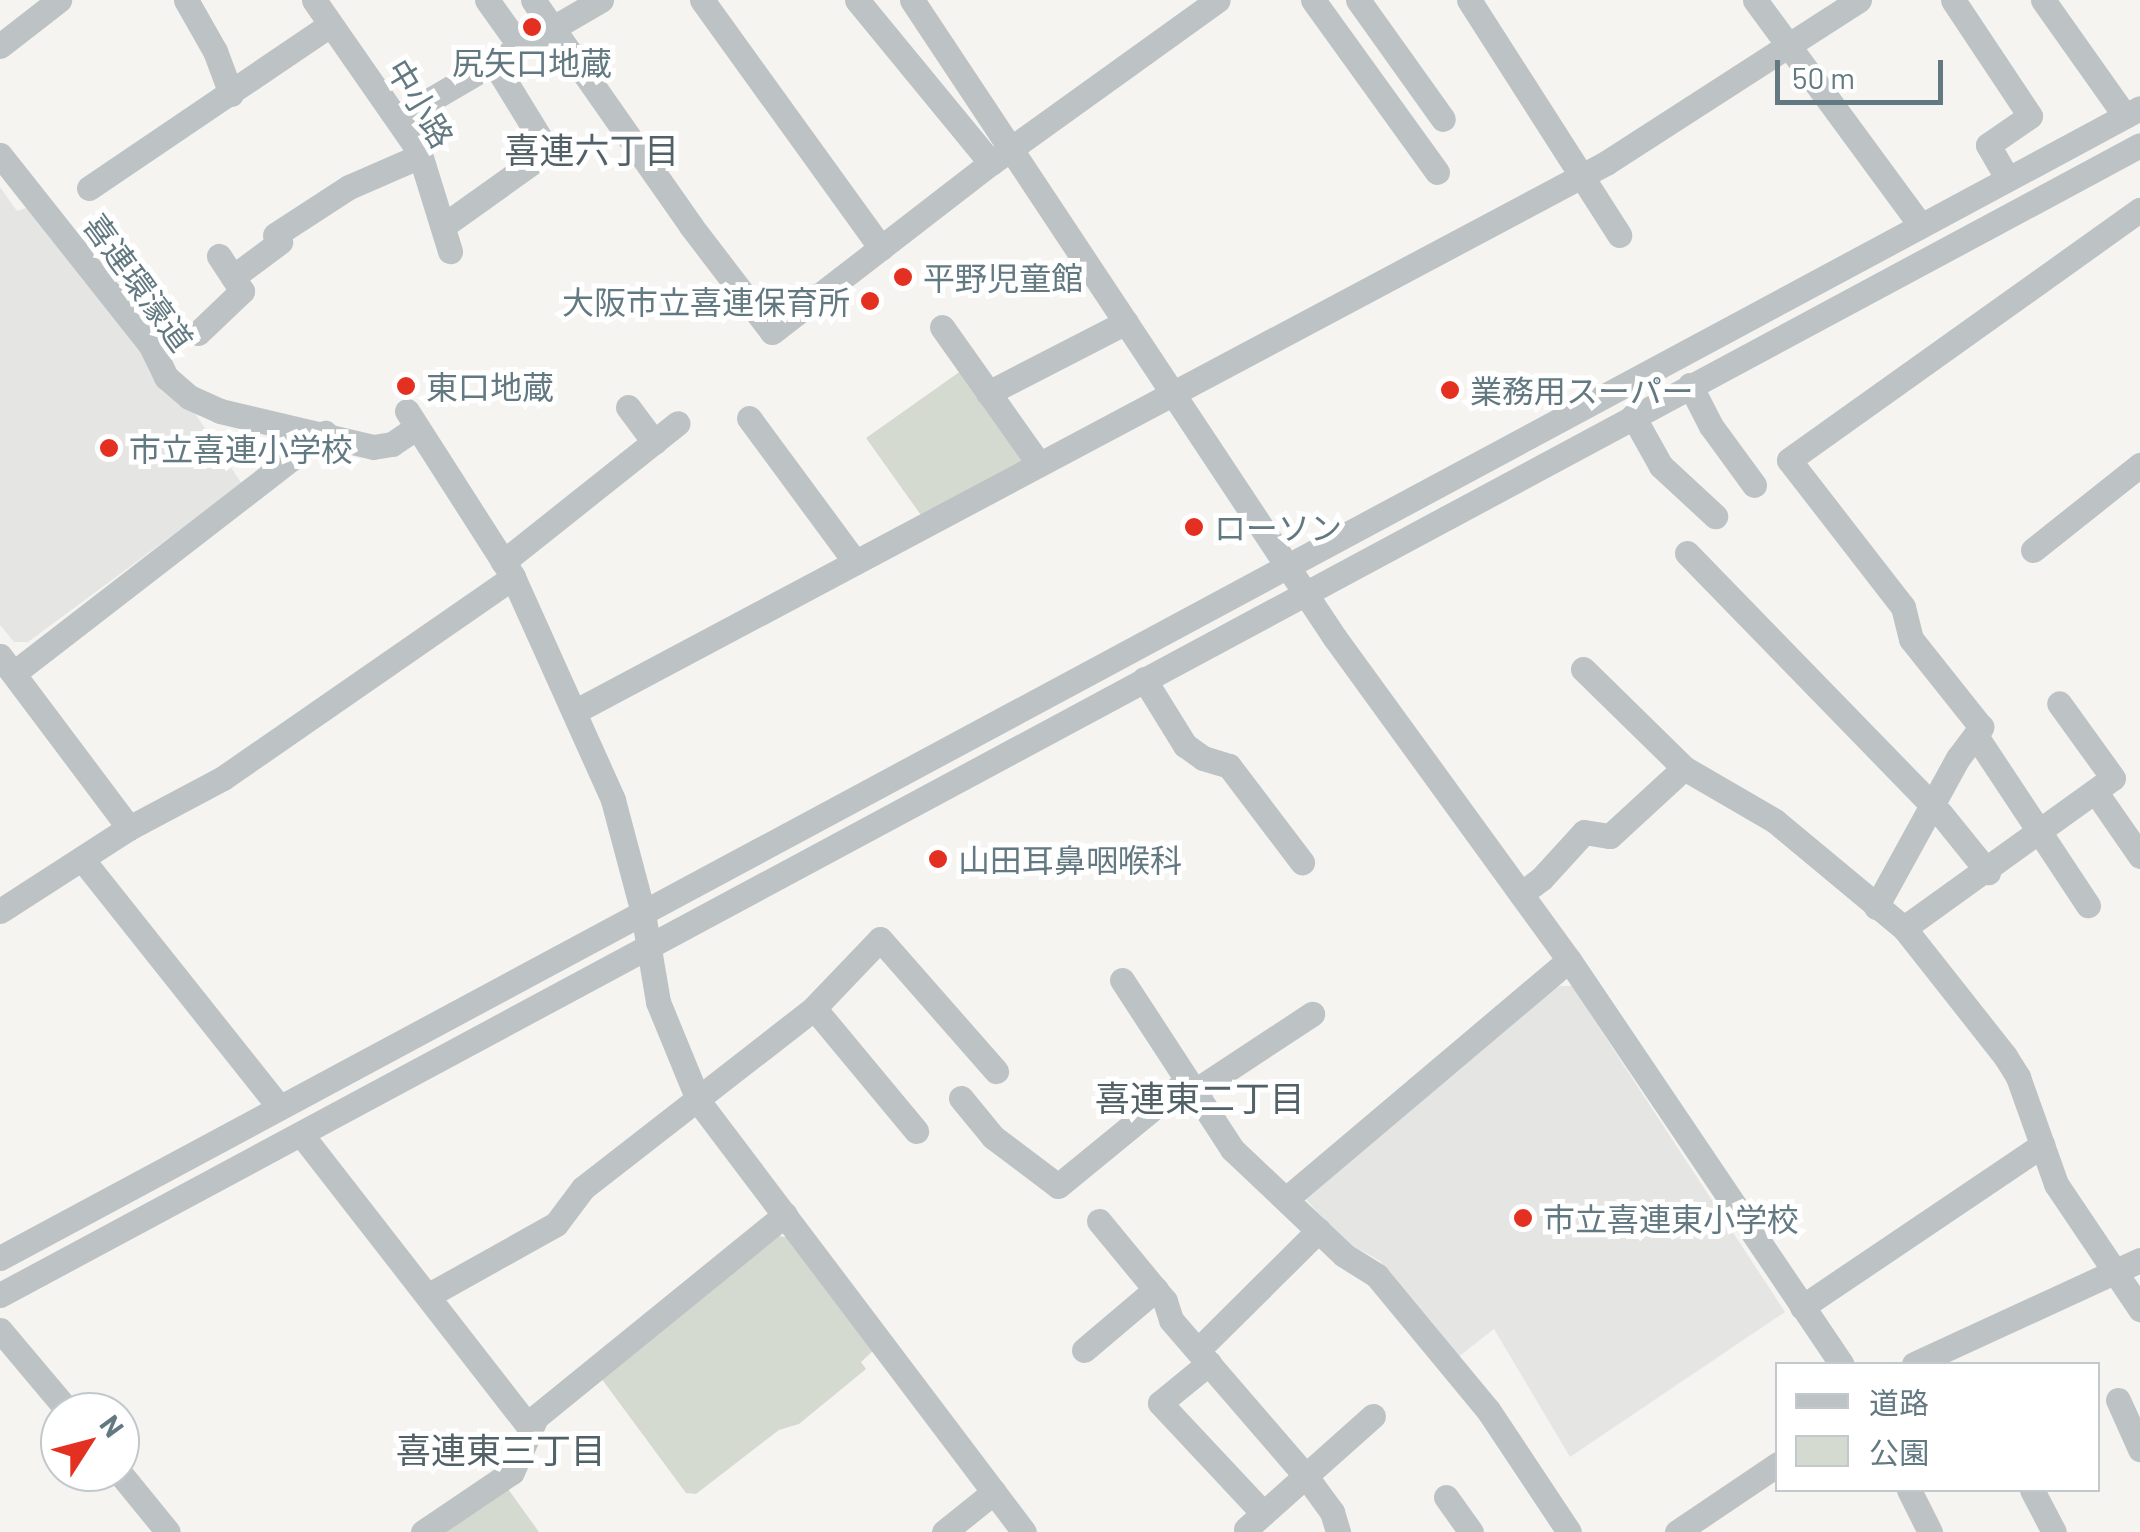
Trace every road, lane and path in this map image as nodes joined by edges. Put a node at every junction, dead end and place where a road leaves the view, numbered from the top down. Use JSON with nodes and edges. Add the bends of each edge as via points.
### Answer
{"nodes":[{"id":1,"x":59,"y":0,"type":"edge"},
{"id":2,"x":186,"y":0,"type":"edge"},
{"id":3,"x":314,"y":0,"type":"edge"},
{"id":4,"x":486,"y":0,"type":"edge"},
{"id":5,"x":533,"y":0,"type":"edge"},
{"id":6,"x":601,"y":0,"type":"edge"},
{"id":7,"x":702,"y":0,"type":"edge"},
{"id":8,"x":858,"y":0,"type":"edge"},
{"id":9,"x":912,"y":0,"type":"edge"},
{"id":10,"x":1218,"y":0,"type":"edge"},
{"id":11,"x":1313,"y":0,"type":"edge"},
{"id":12,"x":1358,"y":0,"type":"edge"},
{"id":13,"x":1469,"y":0,"type":"edge"},
{"id":14,"x":1755,"y":0,"type":"edge"},
{"id":15,"x":1859,"y":0,"type":"edge"},
{"id":16,"x":1953,"y":0,"type":"edge"},
{"id":17,"x":2043,"y":0,"type":"edge"},
{"id":18,"x":330,"y":24,"type":"junction"},
{"id":19,"x":550,"y":27,"type":"junction"},
{"id":20,"x":519,"y":45,"type":"junction"},
{"id":21,"x":1789,"y":45,"type":"junction"},
{"id":22,"x":0,"y":46,"type":"edge"},
{"id":23,"x":494,"y":63,"type":"junction"},
{"id":24,"x":231,"y":94,"type":"junction"},
{"id":25,"x":2132,"y":112,"type":"edge"},
{"id":26,"x":399,"y":118,"type":"junction"},
{"id":27,"x":1444,"y":119,"type":"dead end"},
{"id":28,"x":2140,"y":146,"type":"edge"},
{"id":29,"x":0,"y":155,"type":"edge"},
{"id":30,"x":420,"y":156,"type":"junction"},
{"id":31,"x":1002,"y":156,"type":"junction"},
{"id":32,"x":1437,"y":172,"type":"dead end"},
{"id":33,"x":1582,"y":174,"type":"junction"},
{"id":34,"x":2008,"y":179,"type":"junction"},
{"id":35,"x":89,"y":188,"type":"dead end"},
{"id":36,"x":2140,"y":210,"type":"edge"},
{"id":37,"x":443,"y":226,"type":"junction"},
{"id":38,"x":1921,"y":226,"type":"junction"},
{"id":39,"x":1619,"y":235,"type":"dead end"},
{"id":40,"x":1881,"y":247,"type":"junction"},
{"id":41,"x":881,"y":248,"type":"junction"},
{"id":42,"x":450,"y":252,"type":"dead end"},
{"id":43,"x":1892,"y":279,"type":"junction"},
{"id":44,"x":1126,"y":322,"type":"junction"},
{"id":45,"x":942,"y":328,"type":"dead end"},
{"id":46,"x":198,"y":333,"type":"dead end"},
{"id":47,"x":1690,"y":386,"type":"junction"},
{"id":48,"x":1174,"y":392,"type":"junction"},
{"id":49,"x":988,"y":393,"type":"junction"},
{"id":50,"x":628,"y":407,"type":"dead end"},
{"id":51,"x":1633,"y":416,"type":"junction"},
{"id":52,"x":750,"y":418,"type":"dead end"},
{"id":53,"x":678,"y":424,"type":"dead end"},
{"id":54,"x":325,"y":433,"type":"junction"},
{"id":55,"x":654,"y":442,"type":"junction"},
{"id":56,"x":1039,"y":464,"type":"junction"},
{"id":57,"x":2140,"y":465,"type":"edge"},
{"id":58,"x":1754,"y":486,"type":"dead end"},
{"id":59,"x":1714,"y":516,"type":"dead end"},
{"id":60,"x":2033,"y":550,"type":"dead end"},
{"id":61,"x":1687,"y":553,"type":"dead end"},
{"id":62,"x":855,"y":562,"type":"junction"},
{"id":63,"x":1291,"y":566,"type":"junction"},
{"id":64,"x":508,"y":569,"type":"junction"},
{"id":65,"x":1306,"y":591,"type":"junction"},
{"id":66,"x":7,"y":664,"type":"edge"},
{"id":67,"x":1583,"y":669,"type":"dead end"},
{"id":68,"x":1144,"y":679,"type":"junction"},
{"id":69,"x":2060,"y":703,"type":"dead end"},
{"id":70,"x":574,"y":712,"type":"junction"},
{"id":71,"x":1976,"y":736,"type":"junction"},
{"id":72,"x":1684,"y":768,"type":"junction"},
{"id":73,"x":2095,"y":792,"type":"junction"},
{"id":74,"x":1931,"y":805,"type":"junction"},
{"id":75,"x":129,"y":828,"type":"junction"},
{"id":76,"x":2039,"y":833,"type":"junction"},
{"id":77,"x":2140,"y":856,"type":"edge"},
{"id":78,"x":82,"y":859,"type":"junction"},
{"id":79,"x":1302,"y":862,"type":"dead end"},
{"id":80,"x":1988,"y":872,"type":"junction"},
{"id":81,"x":1520,"y":894,"type":"junction"},
{"id":82,"x":2088,"y":905,"type":"dead end"},
{"id":83,"x":1876,"y":908,"type":"junction"},
{"id":84,"x":0,"y":911,"type":"edge"},
{"id":85,"x":643,"y":913,"type":"junction"},
{"id":86,"x":1904,"y":928,"type":"junction"},
{"id":87,"x":648,"y":944,"type":"junction"},
{"id":88,"x":1570,"y":960,"type":"junction"},
{"id":89,"x":1122,"y":980,"type":"dead end"},
{"id":90,"x":814,"y":1008,"type":"junction"},
{"id":91,"x":1312,"y":1014,"type":"dead end"},
{"id":92,"x":996,"y":1071,"type":"dead end"},
{"id":93,"x":1188,"y":1087,"type":"junction"},
{"id":94,"x":961,"y":1098,"type":"dead end"},
{"id":95,"x":699,"y":1102,"type":"junction"},
{"id":96,"x":278,"y":1105,"type":"junction"},
{"id":97,"x":916,"y":1131,"type":"dead end"},
{"id":98,"x":301,"y":1134,"type":"junction"},
{"id":99,"x":2042,"y":1145,"type":"junction"},
{"id":100,"x":1286,"y":1199,"type":"junction"},
{"id":101,"x":786,"y":1214,"type":"junction"},
{"id":102,"x":1098,"y":1222,"type":"dead end"},
{"id":103,"x":1319,"y":1230,"type":"junction"},
{"id":104,"x":0,"y":1258,"type":"edge"},
{"id":105,"x":2140,"y":1260,"type":"edge"},
{"id":106,"x":2116,"y":1274,"type":"junction"},
{"id":107,"x":1156,"y":1289,"type":"junction"},
{"id":108,"x":0,"y":1295,"type":"edge"},
{"id":109,"x":429,"y":1295,"type":"junction"},
{"id":110,"x":1802,"y":1306,"type":"junction"},
{"id":111,"x":2140,"y":1309,"type":"edge"},
{"id":112,"x":0,"y":1330,"type":"edge"},
{"id":113,"x":1084,"y":1350,"type":"dead end"},
{"id":114,"x":1204,"y":1356,"type":"junction"},
{"id":115,"x":1840,"y":1362,"type":"edge"},
{"id":116,"x":1918,"y":1362,"type":"edge"},
{"id":117,"x":52,"y":1392,"type":"edge"},
{"id":118,"x":2118,"y":1400,"type":"dead end"},
{"id":119,"x":1373,"y":1416,"type":"dead end"},
{"id":120,"x":530,"y":1428,"type":"junction"},
{"id":121,"x":2140,"y":1449,"type":"edge"},
{"id":122,"x":1775,"y":1466,"type":"edge"},
{"id":123,"x":1305,"y":1476,"type":"junction"},
{"id":124,"x":136,"y":1492,"type":"edge"},
{"id":125,"x":994,"y":1492,"type":"junction"},
{"id":126,"x":1909,"y":1492,"type":"edge"},
{"id":127,"x":2033,"y":1492,"type":"edge"},
{"id":128,"x":1446,"y":1497,"type":"dead end"},
{"id":129,"x":168,"y":1532,"type":"edge"},
{"id":130,"x":423,"y":1532,"type":"edge"},
{"id":131,"x":944,"y":1532,"type":"edge"},
{"id":132,"x":1024,"y":1532,"type":"edge"},
{"id":133,"x":1338,"y":1532,"type":"edge"},
{"id":134,"x":1471,"y":1532,"type":"edge"},
{"id":135,"x":1569,"y":1532,"type":"edge"},
{"id":136,"x":1677,"y":1532,"type":"edge"},
{"id":137,"x":1930,"y":1532,"type":"edge"},
{"id":138,"x":2054,"y":1532,"type":"edge"}],
"edges":[{"from":1,"to":22,"type":"street"},
{"from":2,"to":24,"type":"street"},
{"from":3,"to":18,"type":"street","name":"中小路"},
{"from":4,"to":20,"type":"street"},
{"from":5,"to":19,"type":"street"},
{"from":6,"to":19,"type":"street"},
{"from":7,"to":41,"type":"street"},
{"from":8,"to":31,"type":"street"},
{"from":9,"to":31,"type":"street"},
{"from":10,"to":31,"type":"street"},
{"from":11,"to":32,"type":"street"},
{"from":12,"to":27,"type":"street"},
{"from":13,"to":33,"type":"street"},
{"from":14,"to":21,"type":"street"},
{"from":15,"to":21,"type":"street"},
{"from":16,"to":34,"type":"street","via":[[2030,116],[1988,145]]},
{"from":17,"to":25,"type":"street"},
{"from":18,"to":24,"type":"street"},
{"from":18,"to":26,"type":"street","name":"中小路"},
{"from":19,"to":20,"type":"street"},
{"from":19,"to":41,"type":"street","via":[[772,332]]},
{"from":20,"to":23,"type":"street"},
{"from":21,"to":33,"type":"street"},
{"from":21,"to":38,"type":"street"},
{"from":23,"to":26,"type":"street"},
{"from":23,"to":37,"type":"street","via":[[548,151]]},
{"from":24,"to":35,"type":"street"},
{"from":25,"to":34,"type":"street"},
{"from":26,"to":30,"type":"street","name":"中小路"},
{"from":28,"to":43,"type":"street"},
{"from":29,"to":54,"type":"street","name":"喜連環濠道","via":[[150,344],[166,377],[220,412]]},
{"from":30,"to":37,"type":"street","name":"中小路"},
{"from":30,"to":46,"type":"street","via":[[349,187],[226,267],[242,292]]},
{"from":31,"to":41,"type":"street"},
{"from":31,"to":44,"type":"street"},
{"from":33,"to":39,"type":"street"},
{"from":33,"to":48,"type":"street"},
{"from":34,"to":38,"type":"street"},
{"from":36,"to":71,"type":"street","via":[[1789,460],[1903,608],[1911,639],[1981,727]]},
{"from":37,"to":42,"type":"street","name":"中小路"},
{"from":38,"to":40,"type":"street"},
{"from":40,"to":43,"type":"street"},
{"from":40,"to":63,"type":"street"},
{"from":43,"to":47,"type":"street"},
{"from":44,"to":48,"type":"street"},
{"from":44,"to":49,"type":"street"},
{"from":45,"to":49,"type":"street"},
{"from":47,"to":51,"type":"street"},
{"from":47,"to":58,"type":"street"},
{"from":48,"to":56,"type":"street"},
{"from":48,"to":63,"type":"street"},
{"from":49,"to":56,"type":"street"},
{"from":50,"to":55,"type":"street"},
{"from":51,"to":59,"type":"street","via":[[1661,466]]},
{"from":51,"to":65,"type":"street"},
{"from":52,"to":62,"type":"street"},
{"from":53,"to":55,"type":"street"},
{"from":54,"to":64,"type":"street","name":"喜連環濠道","via":[[374,447],[392,444],[416,425]]},
{"from":54,"to":66,"type":"street"},
{"from":55,"to":64,"type":"street"},
{"from":56,"to":62,"type":"street"},
{"from":57,"to":60,"type":"street"},
{"from":61,"to":74,"type":"street"},
{"from":62,"to":70,"type":"street"},
{"from":63,"to":65,"type":"street"},
{"from":63,"to":85,"type":"street"},
{"from":64,"to":70,"type":"street"},
{"from":64,"to":75,"type":"street","via":[[223,778]]},
{"from":65,"to":68,"type":"street"},
{"from":65,"to":81,"type":"street"},
{"from":66,"to":75,"type":"street"},
{"from":67,"to":72,"type":"street"},
{"from":68,"to":79,"type":"street","via":[[1184,744],[1229,766]]},
{"from":68,"to":87,"type":"street"},
{"from":69,"to":73,"type":"street","via":[[2113,778]]},
{"from":70,"to":85,"type":"street","via":[[613,800]]},
{"from":71,"to":74,"type":"street"},
{"from":71,"to":76,"type":"street"},
{"from":72,"to":81,"type":"street","via":[[1610,836],[1584,832]]},
{"from":72,"to":83,"type":"street","via":[[1775,821]]},
{"from":73,"to":76,"type":"street"},
{"from":73,"to":77,"type":"street"},
{"from":74,"to":80,"type":"street"},
{"from":74,"to":83,"type":"street"},
{"from":75,"to":78,"type":"street"},
{"from":76,"to":80,"type":"street"},
{"from":76,"to":82,"type":"street"},
{"from":78,"to":84,"type":"street"},
{"from":78,"to":96,"type":"street"},
{"from":80,"to":86,"type":"street"},
{"from":81,"to":88,"type":"street"},
{"from":83,"to":86,"type":"street"},
{"from":85,"to":87,"type":"street"},
{"from":85,"to":96,"type":"street"},
{"from":86,"to":99,"type":"street","via":[[2005,1056]]},
{"from":87,"to":95,"type":"street","via":[[658,1002]]},
{"from":87,"to":98,"type":"street"},
{"from":88,"to":100,"type":"street"},
{"from":88,"to":110,"type":"street"},
{"from":89,"to":93,"type":"street"},
{"from":90,"to":92,"type":"street","via":[[880,939]]},
{"from":90,"to":95,"type":"street"},
{"from":90,"to":97,"type":"street"},
{"from":91,"to":93,"type":"street"},
{"from":93,"to":94,"type":"street","via":[[1058,1186],[993,1138]]},
{"from":93,"to":100,"type":"street","via":[[1232,1149]]},
{"from":95,"to":101,"type":"street"},
{"from":95,"to":109,"type":"street","via":[[583,1188],[556,1224]]},
{"from":96,"to":104,"type":"street"},
{"from":98,"to":108,"type":"street"},
{"from":98,"to":109,"type":"street"},
{"from":99,"to":106,"type":"street","via":[[2056,1184]]},
{"from":99,"to":110,"type":"street"},
{"from":100,"to":103,"type":"street"},
{"from":101,"to":120,"type":"street"},
{"from":101,"to":125,"type":"street"},
{"from":102,"to":107,"type":"street"},
{"from":103,"to":114,"type":"street"},
{"from":103,"to":135,"type":"street","via":[[1377,1276],[1488,1410]]},
{"from":105,"to":106,"type":"street"},
{"from":106,"to":111,"type":"street"},
{"from":106,"to":116,"type":"street"},
{"from":107,"to":113,"type":"street"},
{"from":107,"to":114,"type":"street","via":[[1172,1320]]},
{"from":109,"to":120,"type":"street"},
{"from":110,"to":115,"type":"street"},
{"from":112,"to":117,"type":"street"},
{"from":114,"to":123,"type":"street"},
{"from":114,"to":123,"type":"street","via":[[1160,1404],[1255,1521]]},
{"from":118,"to":121,"type":"street"},
{"from":119,"to":123,"type":"street"},
{"from":120,"to":130,"type":"street","via":[[512,1472]]},
{"from":122,"to":136,"type":"street"},
{"from":123,"to":133,"type":"street"},
{"from":124,"to":129,"type":"street"},
{"from":125,"to":131,"type":"street"},
{"from":125,"to":132,"type":"street"},
{"from":126,"to":137,"type":"street"},
{"from":127,"to":138,"type":"street"},
{"from":128,"to":134,"type":"street"}]}
